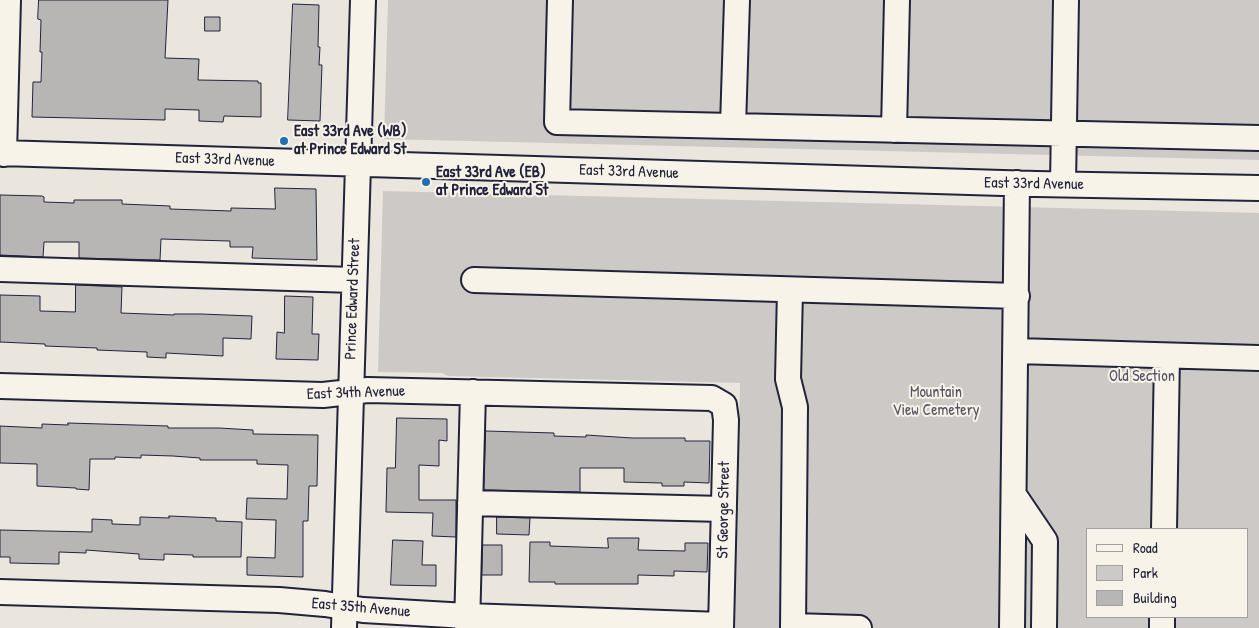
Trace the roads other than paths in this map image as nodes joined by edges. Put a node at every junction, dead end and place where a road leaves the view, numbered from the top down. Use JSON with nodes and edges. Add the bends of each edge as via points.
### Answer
{"nodes":[{"id":1,"x":8,"y":0,"type":"edge"},
{"id":2,"x":363,"y":0,"type":"edge"},
{"id":3,"x":560,"y":0,"type":"edge"},
{"id":4,"x":737,"y":0,"type":"edge"},
{"id":5,"x":897,"y":0,"type":"edge"},
{"id":6,"x":1066,"y":0,"type":"edge"},
{"id":7,"x":4,"y":27,"type":"edge"},
{"id":8,"x":733,"y":126,"type":"junction"},
{"id":9,"x":894,"y":130,"type":"junction"},
{"id":10,"x":1064,"y":134,"type":"junction"},
{"id":11,"x":1259,"y":138,"type":"edge"},
{"id":12,"x":2,"y":154,"type":"edge"},
{"id":13,"x":358,"y":164,"type":"junction"},
{"id":14,"x":1017,"y":183,"type":"junction"},
{"id":15,"x":1064,"y":184,"type":"junction"},
{"id":16,"x":1259,"y":188,"type":"edge"},
{"id":17,"x":0,"y":269,"type":"edge"},
{"id":18,"x":354,"y":280,"type":"junction"},
{"id":19,"x":474,"y":280,"type":"dead end"},
{"id":20,"x":790,"y":290,"type":"junction"},
{"id":21,"x":1017,"y":296,"type":"junction"},
{"id":22,"x":1016,"y":351,"type":"junction"},
{"id":23,"x":1167,"y":356,"type":"junction"},
{"id":24,"x":1259,"y":358,"type":"edge"},
{"id":25,"x":0,"y":386,"type":"edge"},
{"id":26,"x":351,"y":391,"type":"junction"},
{"id":27,"x":472,"y":392,"type":"junction"},
{"id":28,"x":712,"y":398,"type":"joint"},
{"id":29,"x":1014,"y":495,"type":"junction"},
{"id":30,"x":470,"y":504,"type":"junction"},
{"id":31,"x":724,"y":509,"type":"junction"},
{"id":32,"x":1164,"y":528,"type":"edge"},
{"id":33,"x":0,"y":592,"type":"edge"},
{"id":34,"x":344,"y":618,"type":"edge"},
{"id":35,"x":467,"y":622,"type":"edge"},
{"id":36,"x":721,"y":626,"type":"edge"},
{"id":37,"x":793,"y":627,"type":"edge"},
{"id":38,"x":859,"y":628,"type":"edge"},
{"id":39,"x":1012,"y":628,"type":"edge"},
{"id":40,"x":1044,"y":628,"type":"edge"}],
"edges":[{"from":1,"to":7,"type":"street"},
{"from":2,"to":13,"type":"street","name":"Prince Edward Street"},
{"from":3,"to":8,"type":"street","via":[[557,122]]},
{"from":4,"to":8,"type":"street"},
{"from":5,"to":9,"type":"street"},
{"from":6,"to":10,"type":"street"},
{"from":7,"to":12,"type":"street"},
{"from":8,"to":9,"type":"street"},
{"from":9,"to":10,"type":"street"},
{"from":10,"to":11,"type":"street"},
{"from":10,"to":15,"type":"street"},
{"from":12,"to":13,"type":"street","name":"East 33rd Avenue"},
{"from":13,"to":14,"type":"street","name":"East 33rd Avenue"},
{"from":13,"to":18,"type":"street","name":"Prince Edward Street"},
{"from":14,"to":15,"type":"street","name":"East 33rd Avenue"},
{"from":14,"to":21,"type":"street"},
{"from":15,"to":16,"type":"street","name":"East 33rd Avenue"},
{"from":17,"to":18,"type":"street"},
{"from":18,"to":26,"type":"street","name":"Prince Edward Street"},
{"from":19,"to":20,"type":"street"},
{"from":20,"to":21,"type":"street"},
{"from":20,"to":37,"type":"street","via":[[788,378],[795,407]]},
{"from":21,"to":22,"type":"street"},
{"from":22,"to":23,"type":"street"},
{"from":22,"to":29,"type":"street"},
{"from":23,"to":24,"type":"street"},
{"from":23,"to":32,"type":"street"},
{"from":25,"to":26,"type":"street","name":"East 34th Avenue","via":[[323,395]]},
{"from":26,"to":27,"type":"street","name":"East 34th Avenue"},
{"from":26,"to":34,"type":"street","name":"Prince Edward Street"},
{"from":27,"to":28,"type":"street","name":"East 34th Avenue"},
{"from":27,"to":30,"type":"street"},
{"from":28,"to":31,"type":"street","name":"St George Street","via":[[724,405],[726,420]]},
{"from":29,"to":39,"type":"street"},
{"from":29,"to":40,"type":"street","via":[[1045,541]]},
{"from":30,"to":31,"type":"street"},
{"from":30,"to":35,"type":"street"},
{"from":31,"to":36,"type":"street","name":"St George Street"},
{"from":33,"to":34,"type":"street","name":"East 35th Avenue","via":[[279,600]]},
{"from":34,"to":35,"type":"street","name":"East 35th Avenue","via":[[363,610]]},
{"from":35,"to":36,"type":"street","name":"East 35th Avenue"},
{"from":37,"to":38,"type":"street"}]}
